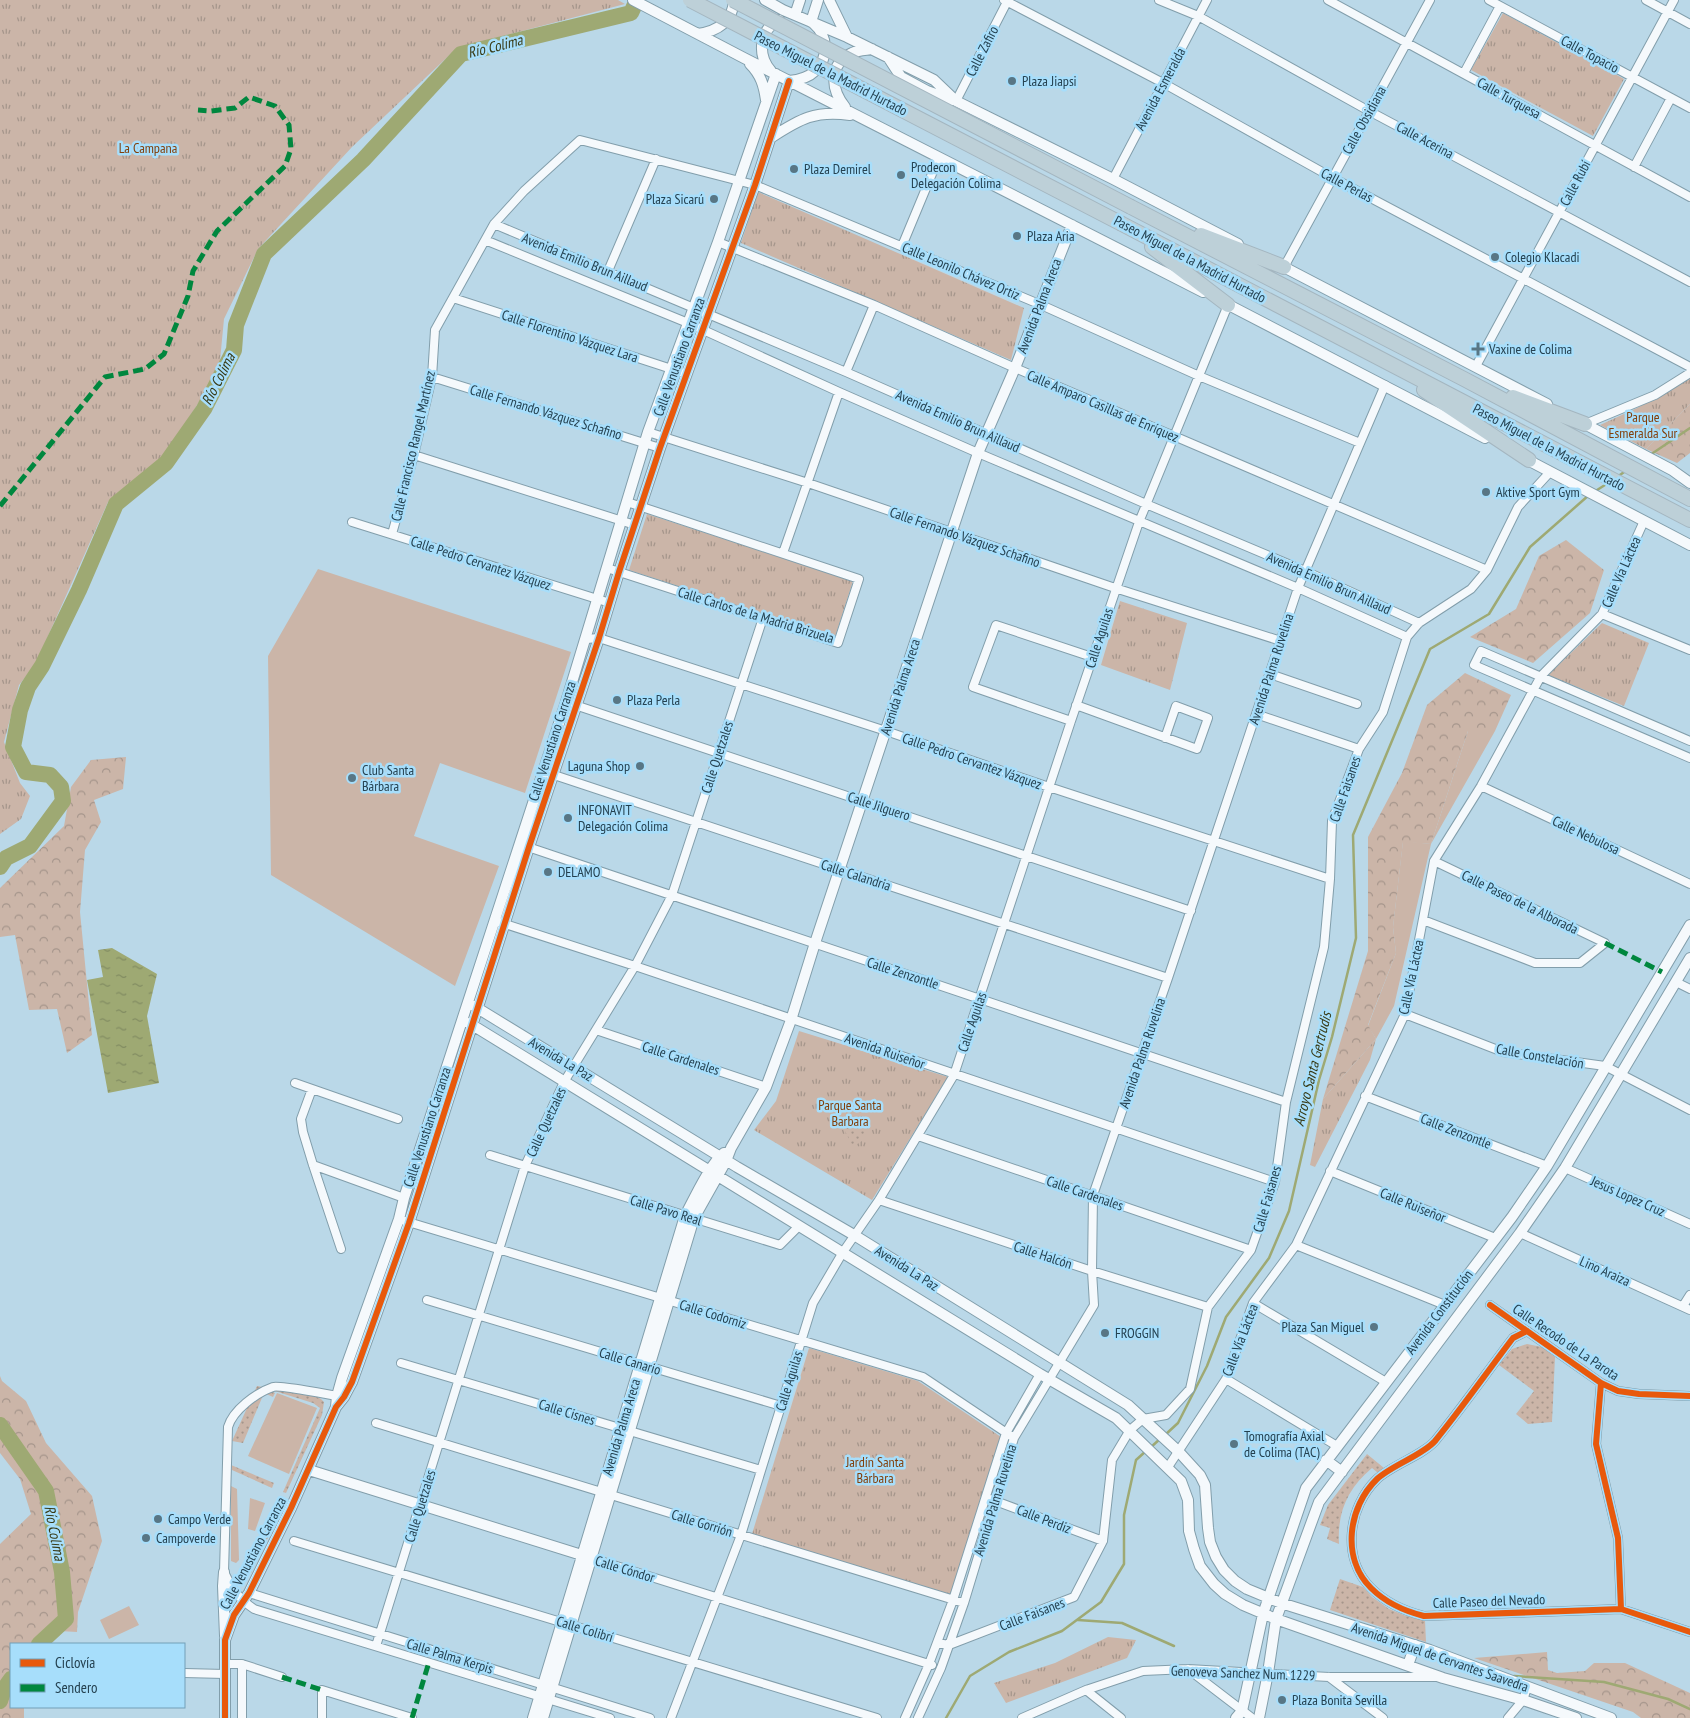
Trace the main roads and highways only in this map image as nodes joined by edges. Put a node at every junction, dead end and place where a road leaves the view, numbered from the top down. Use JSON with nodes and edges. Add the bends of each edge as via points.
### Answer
{"nodes":[{"id":1,"x":690,"y":0,"type":"edge"},
{"id":2,"x":734,"y":0,"type":"edge"},
{"id":3,"x":1131,"y":207,"type":"junction"},
{"id":4,"x":1122,"y":224,"type":"junction"},
{"id":5,"x":1284,"y":267,"type":"road end"},
{"id":6,"x":1228,"y":305,"type":"road end"},
{"id":7,"x":1365,"y":351,"type":"junction"},
{"id":8,"x":1464,"y":379,"type":"junction"},
{"id":9,"x":1585,"y":424,"type":"road end"},
{"id":10,"x":1529,"y":460,"type":"road end"},
{"id":11,"x":1690,"y":499,"type":"edge"},
{"id":12,"x":1690,"y":520,"type":"edge"}],
"edges":[{"from":1,"to":4,"type":"highway","name":"Paseo Miguel de la Madrid Hurtado","bridge":true},
{"from":2,"to":3,"type":"highway","name":"Paseo Miguel de la Madrid Hurtado","bridge":true},
{"from":3,"to":5,"type":"highway"},
{"from":3,"to":8,"type":"highway","name":"Paseo Miguel de la Madrid Hurtado"},
{"from":4,"to":6,"type":"highway"},
{"from":4,"to":7,"type":"highway","name":"Paseo Miguel de la Madrid Hurtado"},
{"from":7,"to":10,"type":"highway"},
{"from":7,"to":12,"type":"highway","name":"Paseo Miguel de la Madrid Hurtado"},
{"from":8,"to":9,"type":"highway"},
{"from":8,"to":11,"type":"highway","name":"Paseo Miguel de la Madrid Hurtado"}]}
